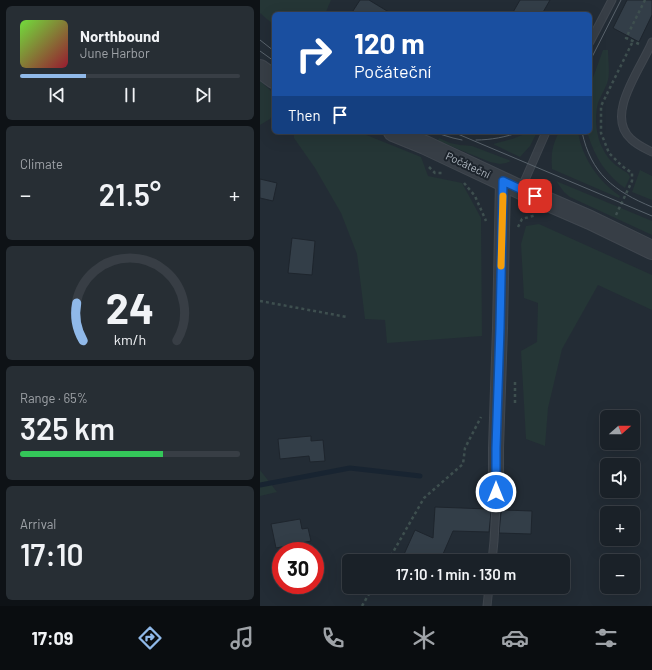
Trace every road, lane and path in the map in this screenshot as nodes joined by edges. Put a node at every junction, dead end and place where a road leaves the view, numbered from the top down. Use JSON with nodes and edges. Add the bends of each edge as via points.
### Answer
{"nodes":[{"id":1,"x":612,"y":0,"type":"edge"},
{"id":2,"x":645,"y":0,"type":"edge"},
{"id":3,"x":592,"y":38,"type":"edge"},
{"id":4,"x":633,"y":41,"type":"junction"},
{"id":5,"x":651,"y":46,"type":"edge"},
{"id":6,"x":260,"y":69,"type":"edge"},
{"id":7,"x":272,"y":78,"type":"edge"},
{"id":8,"x":398,"y":134,"type":"edge"},
{"id":9,"x":545,"y":134,"type":"edge"},
{"id":10,"x":425,"y":144,"type":"junction"},
{"id":11,"x":652,"y":152,"type":"edge"},
{"id":12,"x":447,"y":173,"type":"dead end"},
{"id":13,"x":463,"y":181,"type":"dead end"},
{"id":14,"x":503,"y":181,"type":"junction"},
{"id":15,"x":521,"y":190,"type":"junction"},
{"id":16,"x":539,"y":214,"type":"dead end"},
{"id":17,"x":487,"y":224,"type":"dead end"},
{"id":18,"x":610,"y":229,"type":"junction"},
{"id":19,"x":515,"y":233,"type":"dead end"},
{"id":20,"x":652,"y":250,"type":"edge"},
{"id":21,"x":260,"y":301,"type":"edge"},
{"id":22,"x":347,"y":317,"type":"dead end"},
{"id":23,"x":515,"y":379,"type":"dead end"},
{"id":24,"x":515,"y":402,"type":"dead end"},
{"id":25,"x":482,"y":415,"type":"dead end"},
{"id":26,"x":496,"y":506,"type":"joint"},
{"id":27,"x":392,"y":554,"type":"edge"},
{"id":28,"x":493,"y":554,"type":"edge"},
{"id":29,"x":369,"y":594,"type":"edge"},
{"id":30,"x":488,"y":594,"type":"edge"},
{"id":31,"x":362,"y":606,"type":"edge"},
{"id":32,"x":487,"y":606,"type":"edge"}],
"edges":[{"from":1,"to":3,"type":"lane"},
{"from":2,"to":4,"type":"path","via":[[626,38]]},
{"from":4,"to":5,"type":"path"},
{"from":4,"to":18,"type":"path","via":[[601,106],[601,133],[609,154],[632,173],[632,181]]},
{"from":5,"to":11,"type":"lane","via":[[629,86],[622,116],[623,128],[629,138]]},
{"from":6,"to":7,"type":"street"},
{"from":8,"to":10,"type":"street","name":"Počáteční"},
{"from":9,"to":15,"type":"lane"},
{"from":10,"to":12,"type":"path","via":[[429,167],[435,173]]},
{"from":10,"to":14,"type":"street","name":"Počáteční"},
{"from":13,"to":17,"type":"path","via":[[475,196]]},
{"from":14,"to":15,"type":"street","name":"Počáteční"},
{"from":14,"to":26,"type":"street"},
{"from":15,"to":18,"type":"street","name":"Počáteční"},
{"from":16,"to":19,"type":"path","via":[[522,219]]},
{"from":18,"to":20,"type":"street","name":"Počáteční"},
{"from":21,"to":22,"type":"path"},
{"from":23,"to":24,"type":"path"},
{"from":25,"to":27,"type":"path","via":[[465,448],[463,464],[424,498]]},
{"from":26,"to":28,"type":"lane"},
{"from":29,"to":31,"type":"path"},
{"from":30,"to":32,"type":"lane"}]}
